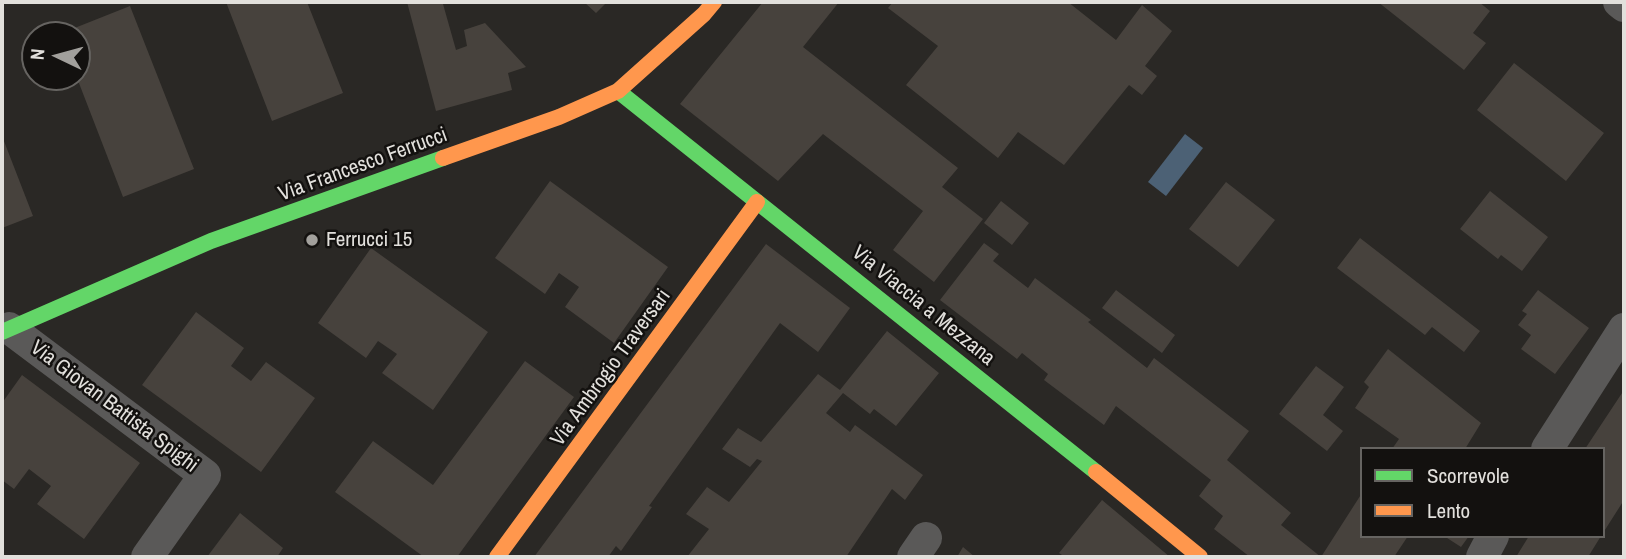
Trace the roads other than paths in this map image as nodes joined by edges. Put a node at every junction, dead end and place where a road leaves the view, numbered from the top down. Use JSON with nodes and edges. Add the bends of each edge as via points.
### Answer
{"nodes":[{"id":1,"x":714,"y":2,"type":"edge"},
{"id":2,"x":1619,"y":2,"type":"edge"},
{"id":3,"x":1624,"y":6,"type":"edge"},
{"id":4,"x":618,"y":91,"type":"junction"},
{"id":5,"x":757,"y":202,"type":"junction"},
{"id":6,"x":6,"y":330,"type":"edge"},
{"id":7,"x":1624,"y":330,"type":"edge"},
{"id":8,"x":1548,"y":447,"type":"edge"},
{"id":9,"x":1492,"y":538,"type":"edge"},
{"id":10,"x":147,"y":557,"type":"edge"},
{"id":11,"x":497,"y":557,"type":"edge"},
{"id":12,"x":1200,"y":557,"type":"edge"},
{"id":13,"x":1482,"y":557,"type":"edge"}],
"edges":[{"from":1,"to":4,"type":"street","name":"Via Francesco Ferrucci"},
{"from":2,"to":3,"type":"street"},
{"from":4,"to":5,"type":"street","name":"Via Viaccia a Mezzana"},
{"from":4,"to":6,"type":"street","name":"Via Francesco Ferrucci","via":[[559,117],[211,241]]},
{"from":5,"to":11,"type":"street","name":"Via Ambrogio Traversari"},
{"from":5,"to":12,"type":"street","name":"Via Viaccia a Mezzana"},
{"from":6,"to":10,"type":"street","name":"Via Giovan Battista Spighi","via":[[205,475]]},
{"from":7,"to":8,"type":"street"},
{"from":9,"to":13,"type":"street"}]}
